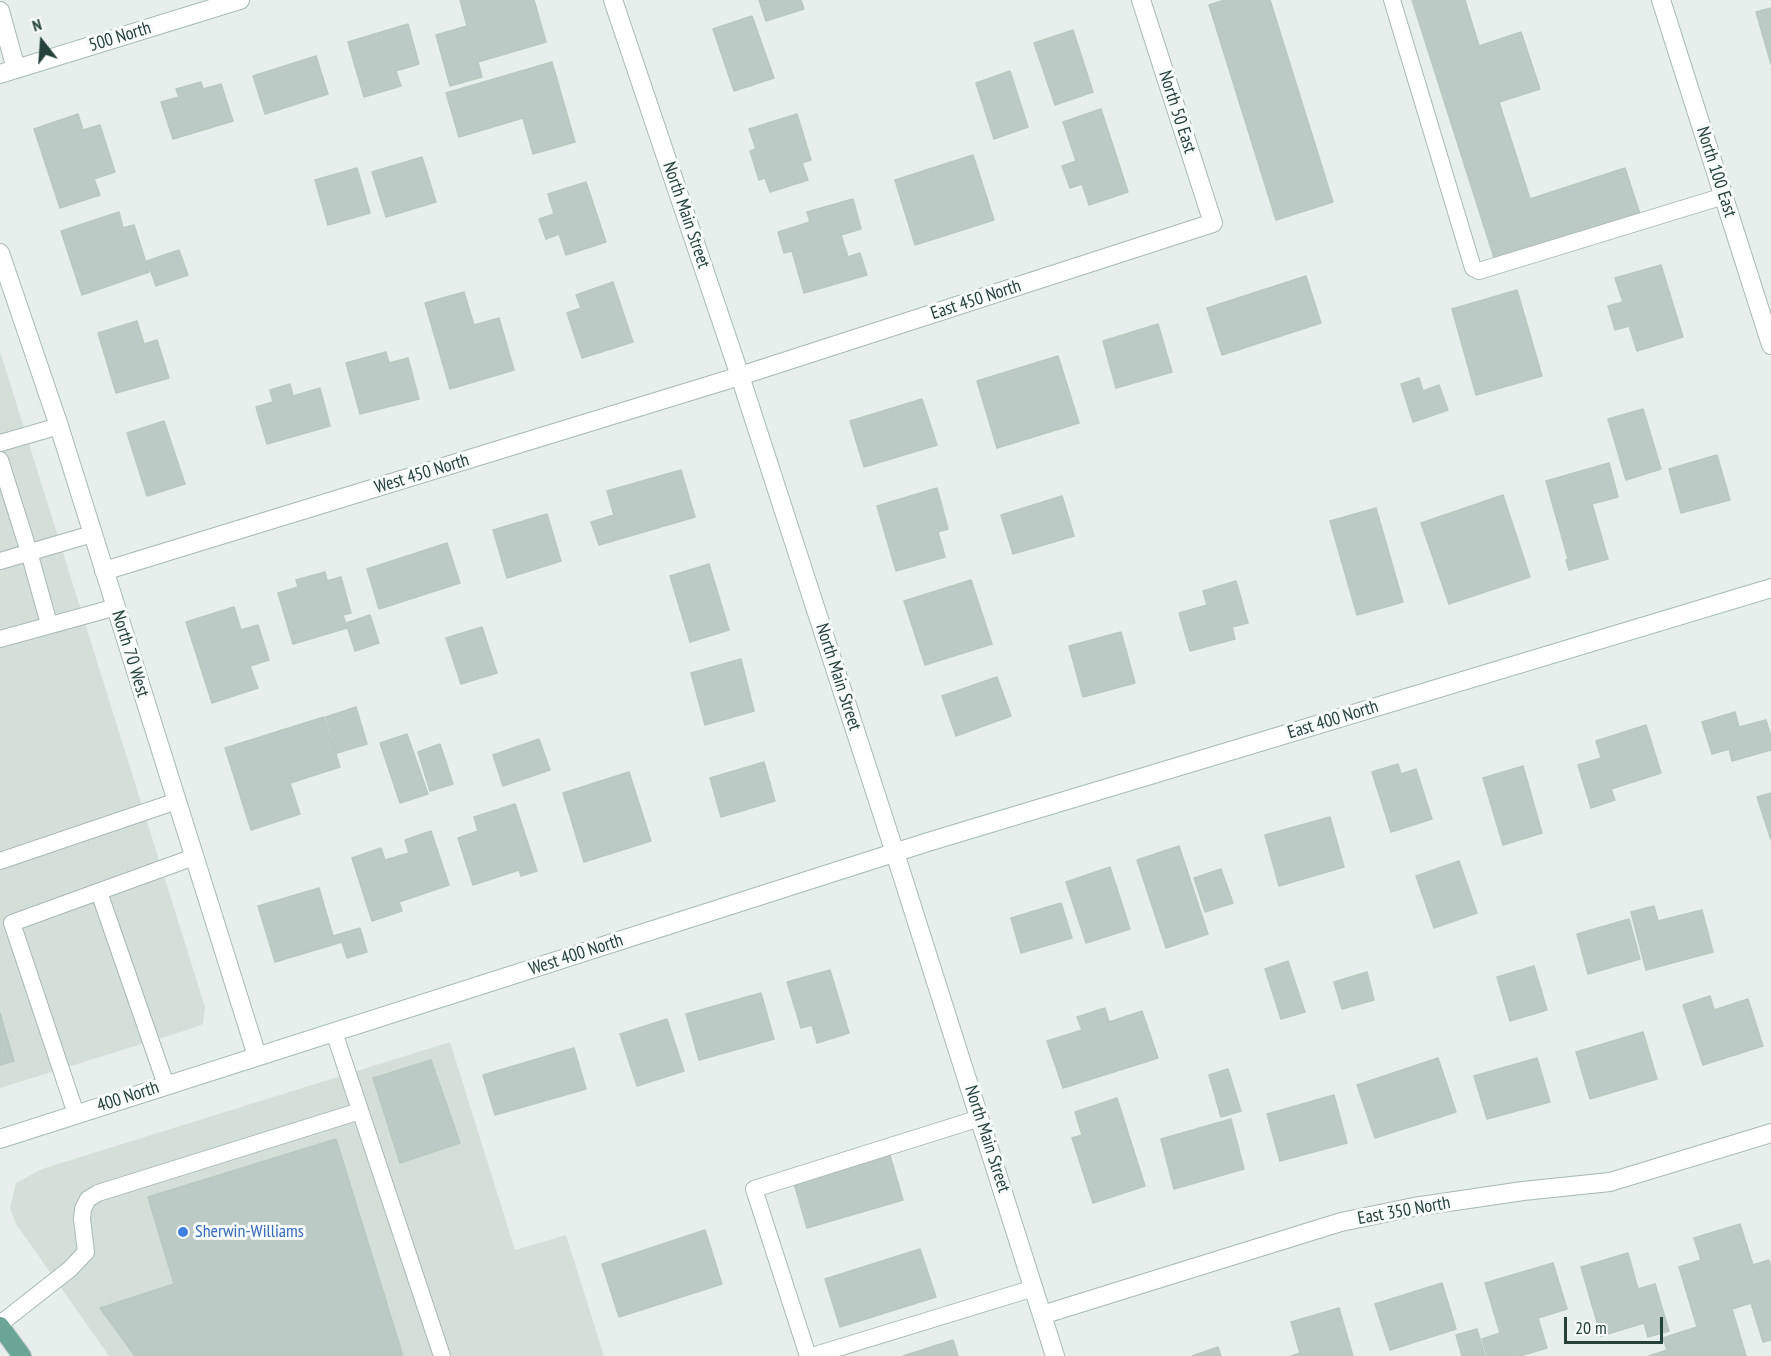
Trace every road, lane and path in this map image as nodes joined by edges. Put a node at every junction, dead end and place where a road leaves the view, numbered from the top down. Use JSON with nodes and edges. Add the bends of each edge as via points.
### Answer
{"nodes":[{"id":1,"x":240,"y":0,"type":"edge"},
{"id":2,"x":613,"y":0,"type":"edge"},
{"id":3,"x":1141,"y":0,"type":"edge"},
{"id":4,"x":1392,"y":0,"type":"edge"},
{"id":5,"x":1661,"y":0,"type":"edge"},
{"id":6,"x":0,"y":11,"type":"edge"},
{"id":7,"x":8,"y":71,"type":"edge"},
{"id":8,"x":1724,"y":196,"type":"junction"},
{"id":9,"x":1213,"y":223,"type":"joint"},
{"id":10,"x":0,"y":253,"type":"edge"},
{"id":11,"x":1771,"y":345,"type":"edge"},
{"id":12,"x":740,"y":376,"type":"junction"},
{"id":13,"x":59,"y":426,"type":"junction"},
{"id":14,"x":0,"y":442,"type":"edge"},
{"id":15,"x":0,"y":460,"type":"edge"},
{"id":16,"x":92,"y":534,"type":"junction"},
{"id":17,"x":29,"y":552,"type":"junction"},
{"id":18,"x":0,"y":561,"type":"edge"},
{"id":19,"x":104,"y":571,"type":"junction"},
{"id":20,"x":1771,"y":588,"type":"edge"},
{"id":21,"x":116,"y":607,"type":"junction"},
{"id":22,"x":49,"y":624,"type":"junction"},
{"id":23,"x":0,"y":639,"type":"edge"},
{"id":24,"x":177,"y":801,"type":"junction"},
{"id":25,"x":895,"y":853,"type":"junction"},
{"id":26,"x":194,"y":857,"type":"junction"},
{"id":27,"x":0,"y":861,"type":"edge"},
{"id":28,"x":99,"y":892,"type":"junction"},
{"id":29,"x":4,"y":924,"type":"edge"},
{"id":30,"x":334,"y":1032,"type":"junction"},
{"id":31,"x":257,"y":1056,"type":"junction"},
{"id":32,"x":166,"y":1085,"type":"junction"},
{"id":33,"x":360,"y":1111,"type":"junction"},
{"id":34,"x":76,"y":1114,"type":"junction"},
{"id":35,"x":980,"y":1118,"type":"junction"},
{"id":36,"x":1771,"y":1133,"type":"edge"},
{"id":37,"x":0,"y":1139,"type":"edge"},
{"id":38,"x":1034,"y":1288,"type":"junction"},
{"id":39,"x":1042,"y":1315,"type":"junction"},
{"id":40,"x":0,"y":1325,"type":"edge"},
{"id":41,"x":22,"y":1356,"type":"edge"},
{"id":42,"x":442,"y":1356,"type":"edge"},
{"id":43,"x":810,"y":1356,"type":"edge"},
{"id":44,"x":1055,"y":1356,"type":"edge"}],
"edges":[{"from":1,"to":7,"type":"street","name":"500 North"},
{"from":2,"to":12,"type":"street","name":"North Main Street"},
{"from":3,"to":9,"type":"street","name":"North 50 East"},
{"from":4,"to":8,"type":"lane","via":[[1473,268],[1479,271]]},
{"from":5,"to":8,"type":"street","name":"North 100 East"},
{"from":6,"to":7,"type":"street"},
{"from":8,"to":11,"type":"street","name":"North 100 East"},
{"from":9,"to":12,"type":"street","name":"East 450 North"},
{"from":10,"to":13,"type":"street","name":"North 70 West"},
{"from":12,"to":19,"type":"street","name":"West 450 North"},
{"from":12,"to":25,"type":"street","name":"North Main Street"},
{"from":13,"to":14,"type":"lane"},
{"from":13,"to":16,"type":"street","name":"North 70 West"},
{"from":15,"to":17,"type":"lane"},
{"from":16,"to":17,"type":"lane"},
{"from":16,"to":19,"type":"street","name":"North 70 West"},
{"from":17,"to":18,"type":"lane"},
{"from":17,"to":22,"type":"lane"},
{"from":19,"to":21,"type":"street","name":"North 70 West"},
{"from":20,"to":25,"type":"street","name":"East 400 North"},
{"from":21,"to":22,"type":"lane"},
{"from":21,"to":24,"type":"street","name":"North 70 West"},
{"from":22,"to":23,"type":"lane"},
{"from":24,"to":26,"type":"street","name":"North 70 West"},
{"from":24,"to":27,"type":"lane"},
{"from":25,"to":30,"type":"street","name":"West 400 North"},
{"from":25,"to":35,"type":"street","name":"North Main Street"},
{"from":26,"to":28,"type":"lane"},
{"from":26,"to":31,"type":"street","name":"North 70 West"},
{"from":28,"to":29,"type":"lane"},
{"from":28,"to":32,"type":"lane"},
{"from":29,"to":34,"type":"lane"},
{"from":30,"to":31,"type":"street","name":"West 400 North"},
{"from":30,"to":33,"type":"lane"},
{"from":31,"to":32,"type":"street","name":"400 North"},
{"from":32,"to":34,"type":"street","name":"400 North"},
{"from":33,"to":40,"type":"lane","via":[[98,1193],[88,1199],[83,1209],[86,1252]]},
{"from":33,"to":42,"type":"lane"},
{"from":34,"to":37,"type":"street","name":"400 North"},
{"from":35,"to":38,"type":"street","name":"North Main Street"},
{"from":35,"to":43,"type":"lane","via":[[754,1189]]},
{"from":36,"to":39,"type":"street","name":"East 350 North","via":[[1610,1182],[1447,1202],[1341,1222]]},
{"from":38,"to":39,"type":"street","name":"North Main Street"},
{"from":38,"to":43,"type":"lane"},
{"from":39,"to":44,"type":"street","name":"North Main Street"},
{"from":40,"to":41,"type":"main road"}]}
